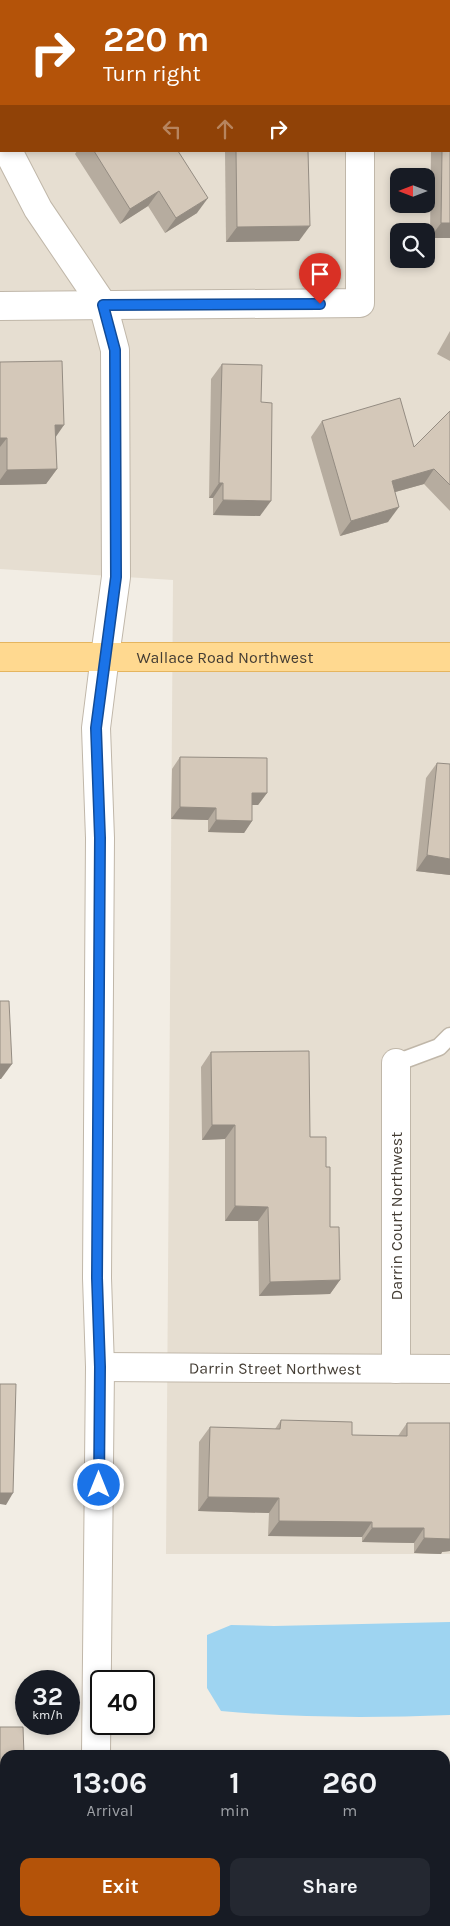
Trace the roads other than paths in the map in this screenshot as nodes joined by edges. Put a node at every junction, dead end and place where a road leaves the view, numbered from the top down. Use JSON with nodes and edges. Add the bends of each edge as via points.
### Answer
{"nodes":[{"id":1,"x":9,"y":152,"type":"edge"},
{"id":2,"x":360,"y":152,"type":"edge"},
{"id":3,"x":103,"y":305,"type":"junction"},
{"id":4,"x":0,"y":306,"type":"edge"},
{"id":5,"x":105,"y":656,"type":"junction"},
{"id":6,"x":0,"y":657,"type":"edge"},
{"id":7,"x":450,"y":657,"type":"edge"},
{"id":8,"x":450,"y":1036,"type":"edge"},
{"id":9,"x":396,"y":1064,"type":"joint"},
{"id":10,"x":100,"y":1367,"type":"junction"},
{"id":11,"x":396,"y":1369,"type":"junction"},
{"id":12,"x":450,"y":1369,"type":"edge"},
{"id":13,"x":96,"y":1750,"type":"edge"}],
"edges":[{"from":1,"to":3,"type":"street","via":[[38,209]]},
{"from":2,"to":3,"type":"street","via":[[360,304]]},
{"from":3,"to":4,"type":"street"},
{"from":3,"to":5,"type":"street","via":[[115,350],[116,577]]},
{"from":5,"to":6,"type":"main road","name":"Wallace Road Northwest"},
{"from":5,"to":7,"type":"main road","name":"Wallace Road Northwest"},
{"from":5,"to":10,"type":"street","via":[[96,728],[100,838],[97,1278]]},
{"from":8,"to":9,"type":"lane","via":[[439,1047]]},
{"from":9,"to":11,"type":"street","name":"Darrin Court Northwest"},
{"from":10,"to":11,"type":"street","name":"Darrin Street Northwest"},
{"from":10,"to":13,"type":"street"},
{"from":11,"to":12,"type":"street","name":"Darrin Street Northwest"}]}
